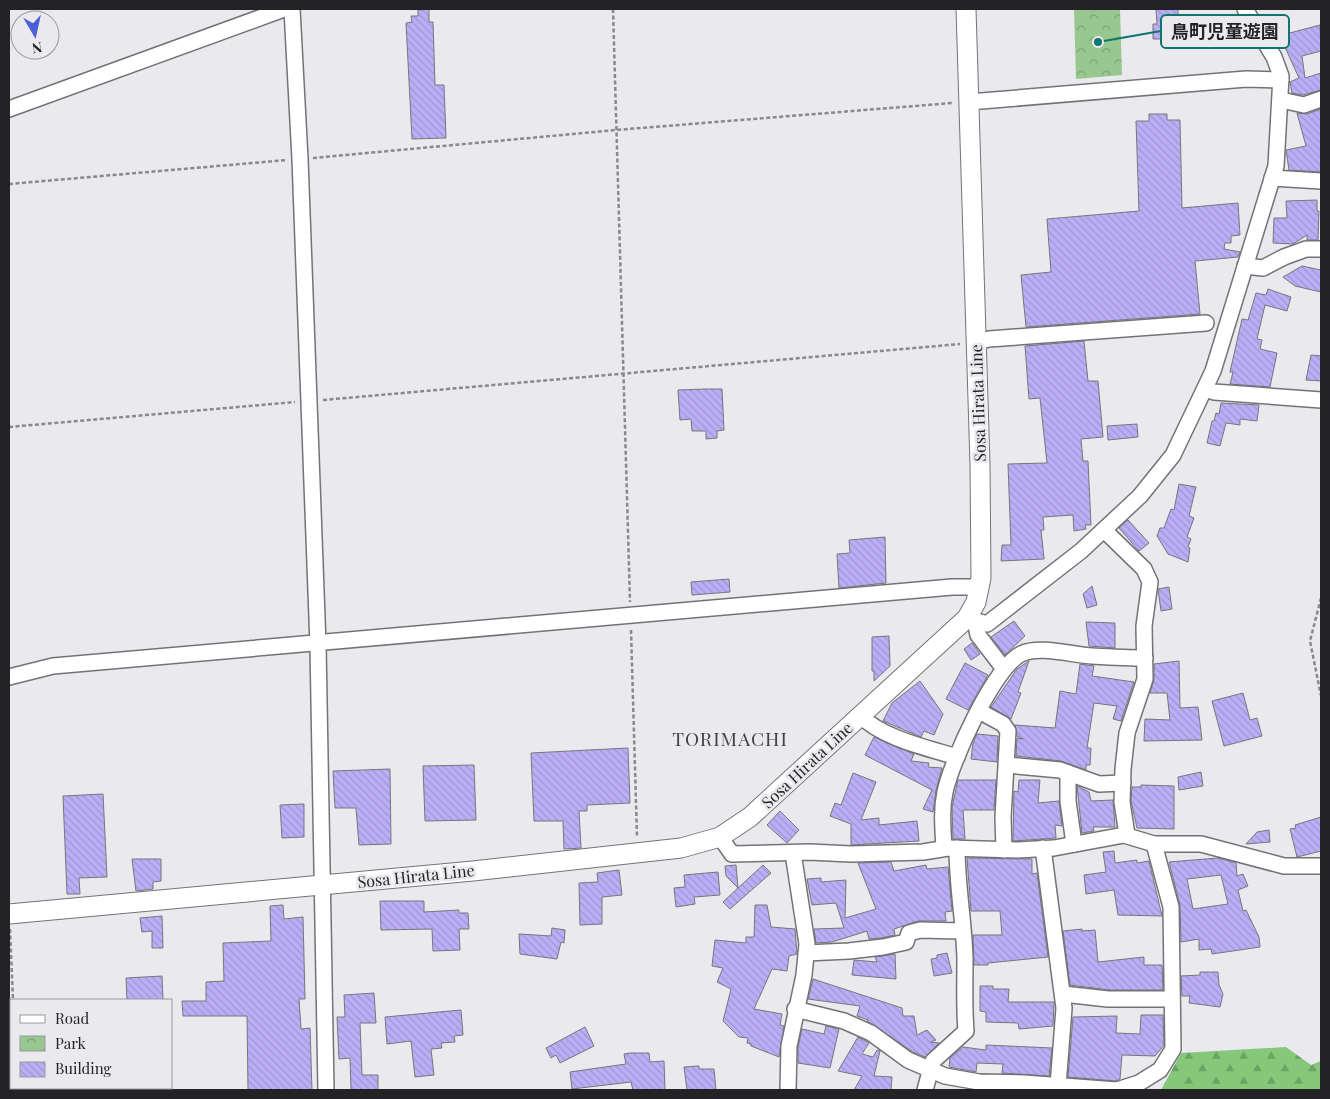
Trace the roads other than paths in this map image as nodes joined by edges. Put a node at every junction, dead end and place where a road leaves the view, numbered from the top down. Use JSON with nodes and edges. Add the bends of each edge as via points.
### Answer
{"nodes":[{"id":1,"x":284,"y":9,"type":"edge"},
{"id":2,"x":292,"y":9,"type":"edge"},
{"id":3,"x":966,"y":9,"type":"edge"},
{"id":4,"x":1245,"y":9,"type":"edge"},
{"id":5,"x":1281,"y":80,"type":"junction"},
{"id":6,"x":1321,"y":98,"type":"edge"},
{"id":7,"x":1281,"y":100,"type":"junction"},
{"id":8,"x":969,"y":102,"type":"junction"},
{"id":9,"x":9,"y":109,"type":"edge"},
{"id":10,"x":1272,"y":178,"type":"junction"},
{"id":11,"x":1321,"y":181,"type":"edge"},
{"id":12,"x":1321,"y":249,"type":"edge"},
{"id":13,"x":1245,"y":266,"type":"junction"},
{"id":14,"x":1206,"y":323,"type":"dead end"},
{"id":15,"x":976,"y":342,"type":"junction"},
{"id":16,"x":1205,"y":389,"type":"junction"},
{"id":17,"x":1321,"y":400,"type":"edge"},
{"id":18,"x":1104,"y":530,"type":"junction"},
{"id":19,"x":979,"y":587,"type":"junction"},
{"id":20,"x":971,"y":619,"type":"junction"},
{"id":21,"x":318,"y":644,"type":"junction"},
{"id":22,"x":1145,"y":658,"type":"junction"},
{"id":23,"x":1004,"y":669,"type":"junction"},
{"id":24,"x":9,"y":677,"type":"edge"},
{"id":25,"x":979,"y":711,"type":"junction"},
{"id":26,"x":860,"y":715,"type":"junction"},
{"id":27,"x":957,"y":757,"type":"junction"},
{"id":28,"x":1006,"y":764,"type":"junction"},
{"id":29,"x":1068,"y":773,"type":"junction"},
{"id":30,"x":1122,"y":783,"type":"junction"},
{"id":31,"x":1127,"y":836,"type":"junction"},
{"id":32,"x":720,"y":838,"type":"junction"},
{"id":33,"x":1074,"y":844,"type":"junction"},
{"id":34,"x":1154,"y":844,"type":"junction"},
{"id":35,"x":951,"y":848,"type":"junction"},
{"id":36,"x":1043,"y":848,"type":"junction"},
{"id":37,"x":1004,"y":850,"type":"junction"},
{"id":38,"x":793,"y":853,"type":"junction"},
{"id":39,"x":1321,"y":866,"type":"edge"},
{"id":40,"x":321,"y":886,"type":"junction"},
{"id":41,"x":9,"y":914,"type":"edge"},
{"id":42,"x":962,"y":931,"type":"junction"},
{"id":43,"x":806,"y":953,"type":"junction"},
{"id":44,"x":1063,"y":994,"type":"junction"},
{"id":45,"x":1172,"y":999,"type":"junction"},
{"id":46,"x":795,"y":1008,"type":"junction"},
{"id":47,"x":930,"y":1070,"type":"junction"},
{"id":48,"x":1058,"y":1086,"type":"junction"},
{"id":49,"x":326,"y":1090,"type":"edge"},
{"id":50,"x":788,"y":1090,"type":"edge"},
{"id":51,"x":925,"y":1090,"type":"edge"}],
"edges":[{"from":1,"to":9,"type":"street"},
{"from":2,"to":21,"type":"street"},
{"from":3,"to":8,"type":"main road","name":"Sosa Hirata Line"},
{"from":4,"to":5,"type":"street","via":[[1274,57]]},
{"from":5,"to":7,"type":"street"},
{"from":5,"to":8,"type":"street","via":[[1246,79]]},
{"from":6,"to":7,"type":"street","via":[[1304,105]]},
{"from":7,"to":10,"type":"street","via":[[1276,166]]},
{"from":8,"to":15,"type":"main road","name":"Sosa Hirata Line"},
{"from":10,"to":11,"type":"street"},
{"from":10,"to":13,"type":"street"},
{"from":12,"to":13,"type":"street","via":[[1306,249],[1263,268]]},
{"from":13,"to":16,"type":"street"},
{"from":14,"to":15,"type":"street"},
{"from":15,"to":19,"type":"main road","name":"Sosa Hirata Line"},
{"from":16,"to":17,"type":"street"},
{"from":16,"to":18,"type":"street","via":[[1173,454],[1140,496]]},
{"from":18,"to":20,"type":"street","via":[[987,624]]},
{"from":18,"to":22,"type":"street","via":[[1144,569],[1150,582],[1144,626]]},
{"from":19,"to":20,"type":"main road","name":"Sosa Hirata Line"},
{"from":19,"to":21,"type":"street"},
{"from":20,"to":23,"type":"street","via":[[978,635]]},
{"from":20,"to":26,"type":"main road","name":"Sosa Hirata Line"},
{"from":21,"to":24,"type":"street","via":[[53,666]]},
{"from":21,"to":40,"type":"street"},
{"from":22,"to":23,"type":"street","via":[[1047,651],[1022,653]]},
{"from":22,"to":30,"type":"street","via":[[1145,679],[1127,734]]},
{"from":23,"to":25,"type":"street"},
{"from":25,"to":27,"type":"street"},
{"from":25,"to":28,"type":"street","via":[[1003,724],[1008,731]]},
{"from":26,"to":27,"type":"street","via":[[868,724],[912,744]]},
{"from":26,"to":32,"type":"main road","name":"Sosa Hirata Line","via":[[750,817]]},
{"from":27,"to":35,"type":"street","via":[[946,790],[942,818]]},
{"from":28,"to":29,"type":"street"},
{"from":28,"to":37,"type":"street"},
{"from":29,"to":30,"type":"street","via":[[1099,784]]},
{"from":29,"to":33,"type":"street"},
{"from":30,"to":31,"type":"street"},
{"from":31,"to":33,"type":"street"},
{"from":31,"to":34,"type":"street"},
{"from":32,"to":38,"type":"street","via":[[732,854]]},
{"from":32,"to":40,"type":"main road","name":"Sosa Hirata Line","via":[[681,848]]},
{"from":33,"to":36,"type":"street"},
{"from":34,"to":39,"type":"street","via":[[1200,844],[1284,866]]},
{"from":34,"to":45,"type":"street","via":[[1171,907]]},
{"from":35,"to":37,"type":"street"},
{"from":35,"to":38,"type":"street","via":[[923,852]]},
{"from":35,"to":42,"type":"street"},
{"from":36,"to":37,"type":"street"},
{"from":36,"to":44,"type":"street"},
{"from":38,"to":43,"type":"street","via":[[801,895]]},
{"from":40,"to":41,"type":"main road","name":"Sosa Hirata Line"},
{"from":40,"to":49,"type":"street"},
{"from":42,"to":43,"type":"street","via":[[920,930],[909,933],[906,942],[883,947]]},
{"from":42,"to":47,"type":"street","via":[[966,1031],[933,1061]]},
{"from":43,"to":46,"type":"street"},
{"from":44,"to":45,"type":"street","via":[[1117,999]]},
{"from":44,"to":48,"type":"street","via":[[1064,1033]]},
{"from":45,"to":48,"type":"street","via":[[1173,1049],[1160,1070],[1139,1083],[1117,1090]]},
{"from":46,"to":47,"type":"street","via":[[844,1021],[871,1033],[908,1060]]},
{"from":46,"to":50,"type":"street","via":[[789,1046]]},
{"from":47,"to":48,"type":"street","via":[[979,1082]]},
{"from":47,"to":51,"type":"street"}]}
